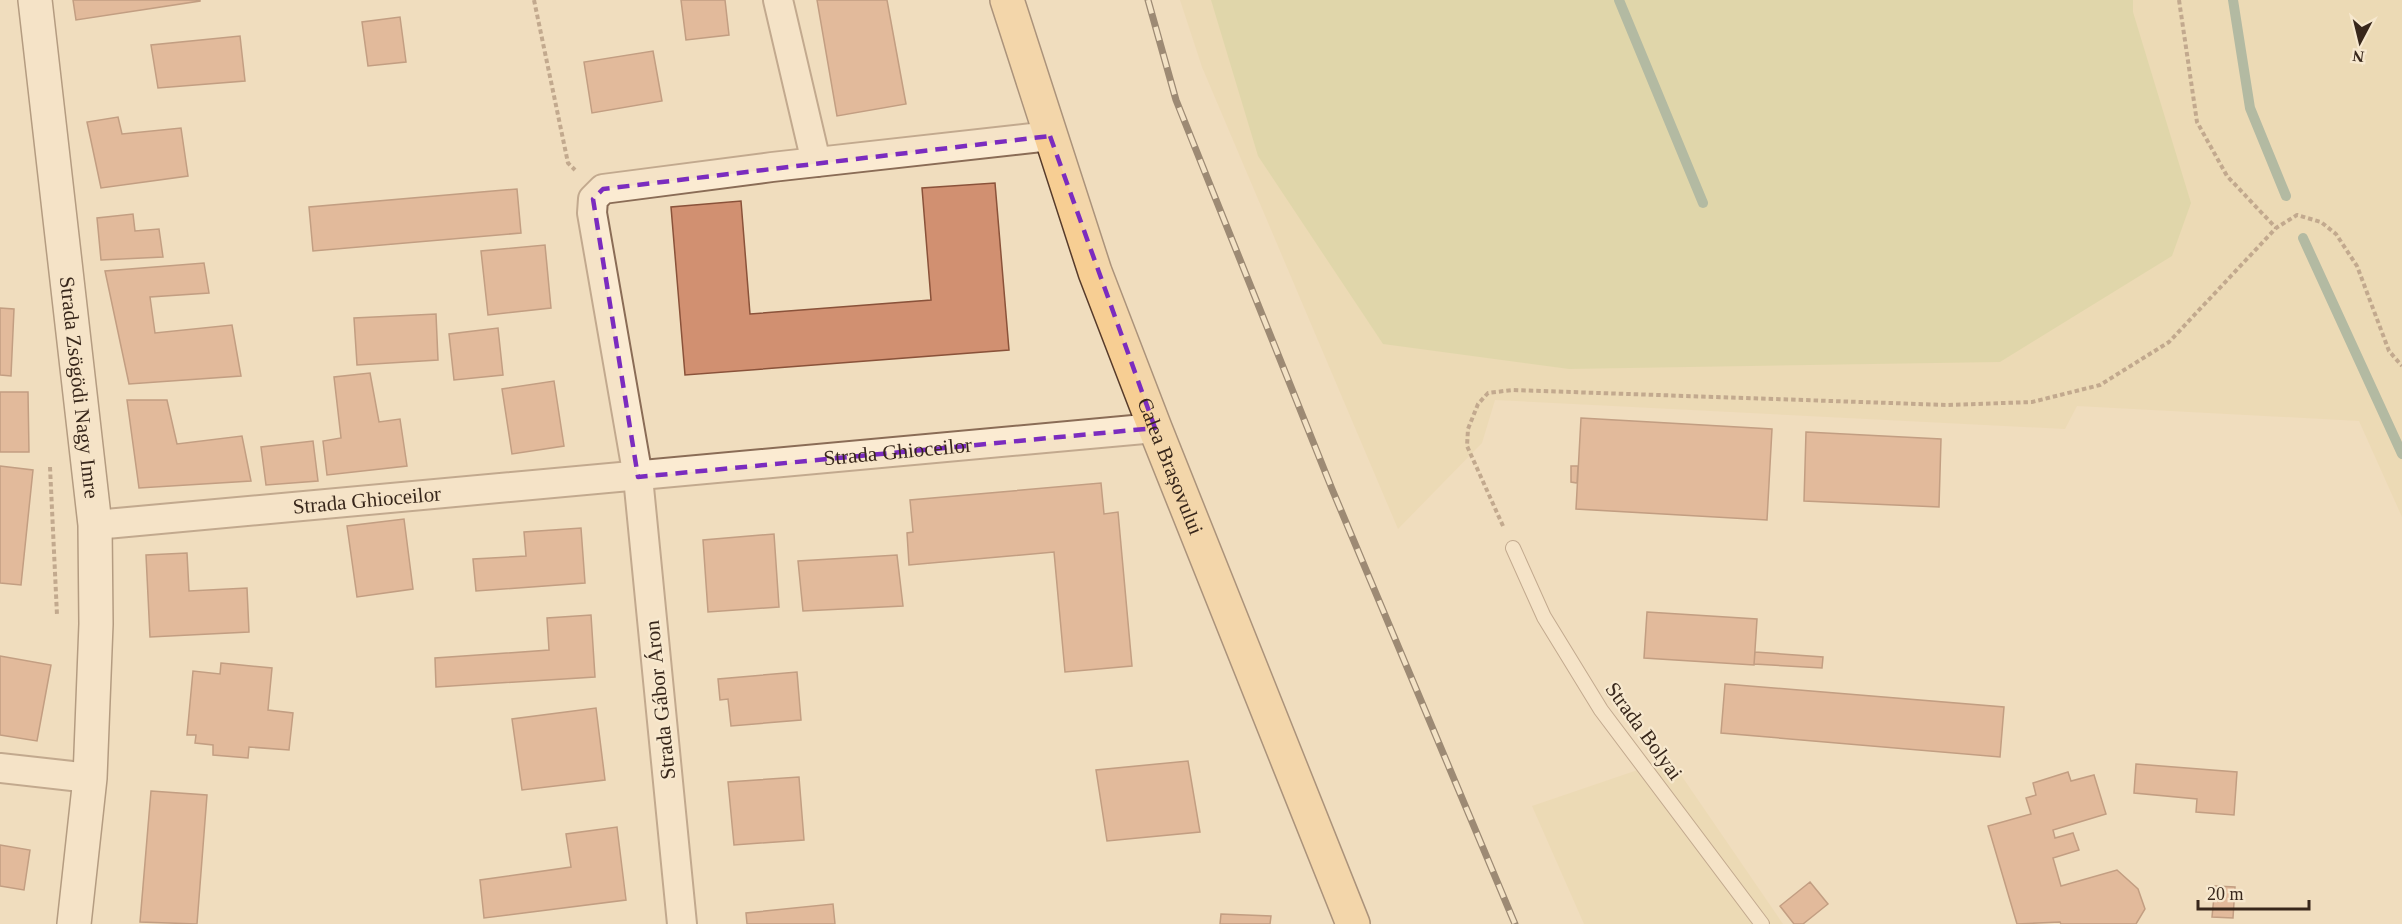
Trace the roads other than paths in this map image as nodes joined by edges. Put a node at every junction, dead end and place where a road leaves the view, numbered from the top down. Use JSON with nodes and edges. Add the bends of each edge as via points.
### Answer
{"nodes":[{"id":1,"x":34,"y":0,"type":"edge"},
{"id":2,"x":778,"y":0,"type":"edge"},
{"id":3,"x":1007,"y":0,"type":"edge"},
{"id":4,"x":1050,"y":136,"type":"junction"},
{"id":5,"x":816,"y":162,"type":"junction"},
{"id":6,"x":1155,"y":428,"type":"junction"},
{"id":7,"x":638,"y":477,"type":"junction"},
{"id":8,"x":95,"y":525,"type":"junction"},
{"id":9,"x":1513,"y":548,"type":"road end"},
{"id":10,"x":0,"y":768,"type":"edge"},
{"id":11,"x":90,"y":778,"type":"junction"},
{"id":12,"x":74,"y":924,"type":"edge"},
{"id":13,"x":682,"y":924,"type":"edge"},
{"id":14,"x":1353,"y":924,"type":"edge"},
{"id":15,"x":1762,"y":924,"type":"edge"}],
"edges":[{"from":1,"to":8,"type":"main road","name":"Strada Zsögödi Nagy Imre"},
{"from":2,"to":5,"type":"street"},
{"from":3,"to":4,"type":"main road","name":"Calea Brașovului"},
{"from":4,"to":5,"type":"street"},
{"from":4,"to":6,"type":"main road","name":"Calea Brașovului","via":[[1095,272]]},
{"from":5,"to":7,"type":"street","via":[[603,189],[593,200],[592,213]]},
{"from":6,"to":7,"type":"street","name":"Strada Ghioceilor"},
{"from":6,"to":14,"type":"main road","name":"Calea Brașovului"},
{"from":7,"to":8,"type":"street","name":"Strada Ghioceilor"},
{"from":7,"to":13,"type":"street","name":"Strada Gábor Áron"},
{"from":8,"to":11,"type":"main road","name":"Strada Zsögödi Nagy Imre"},
{"from":9,"to":15,"type":"lane","name":"Strada Bolyai","via":[[1544,617],[1601,710]]},
{"from":10,"to":11,"type":"street"},
{"from":11,"to":12,"type":"main road","name":"Strada Zsögödi Nagy Imre"}]}
